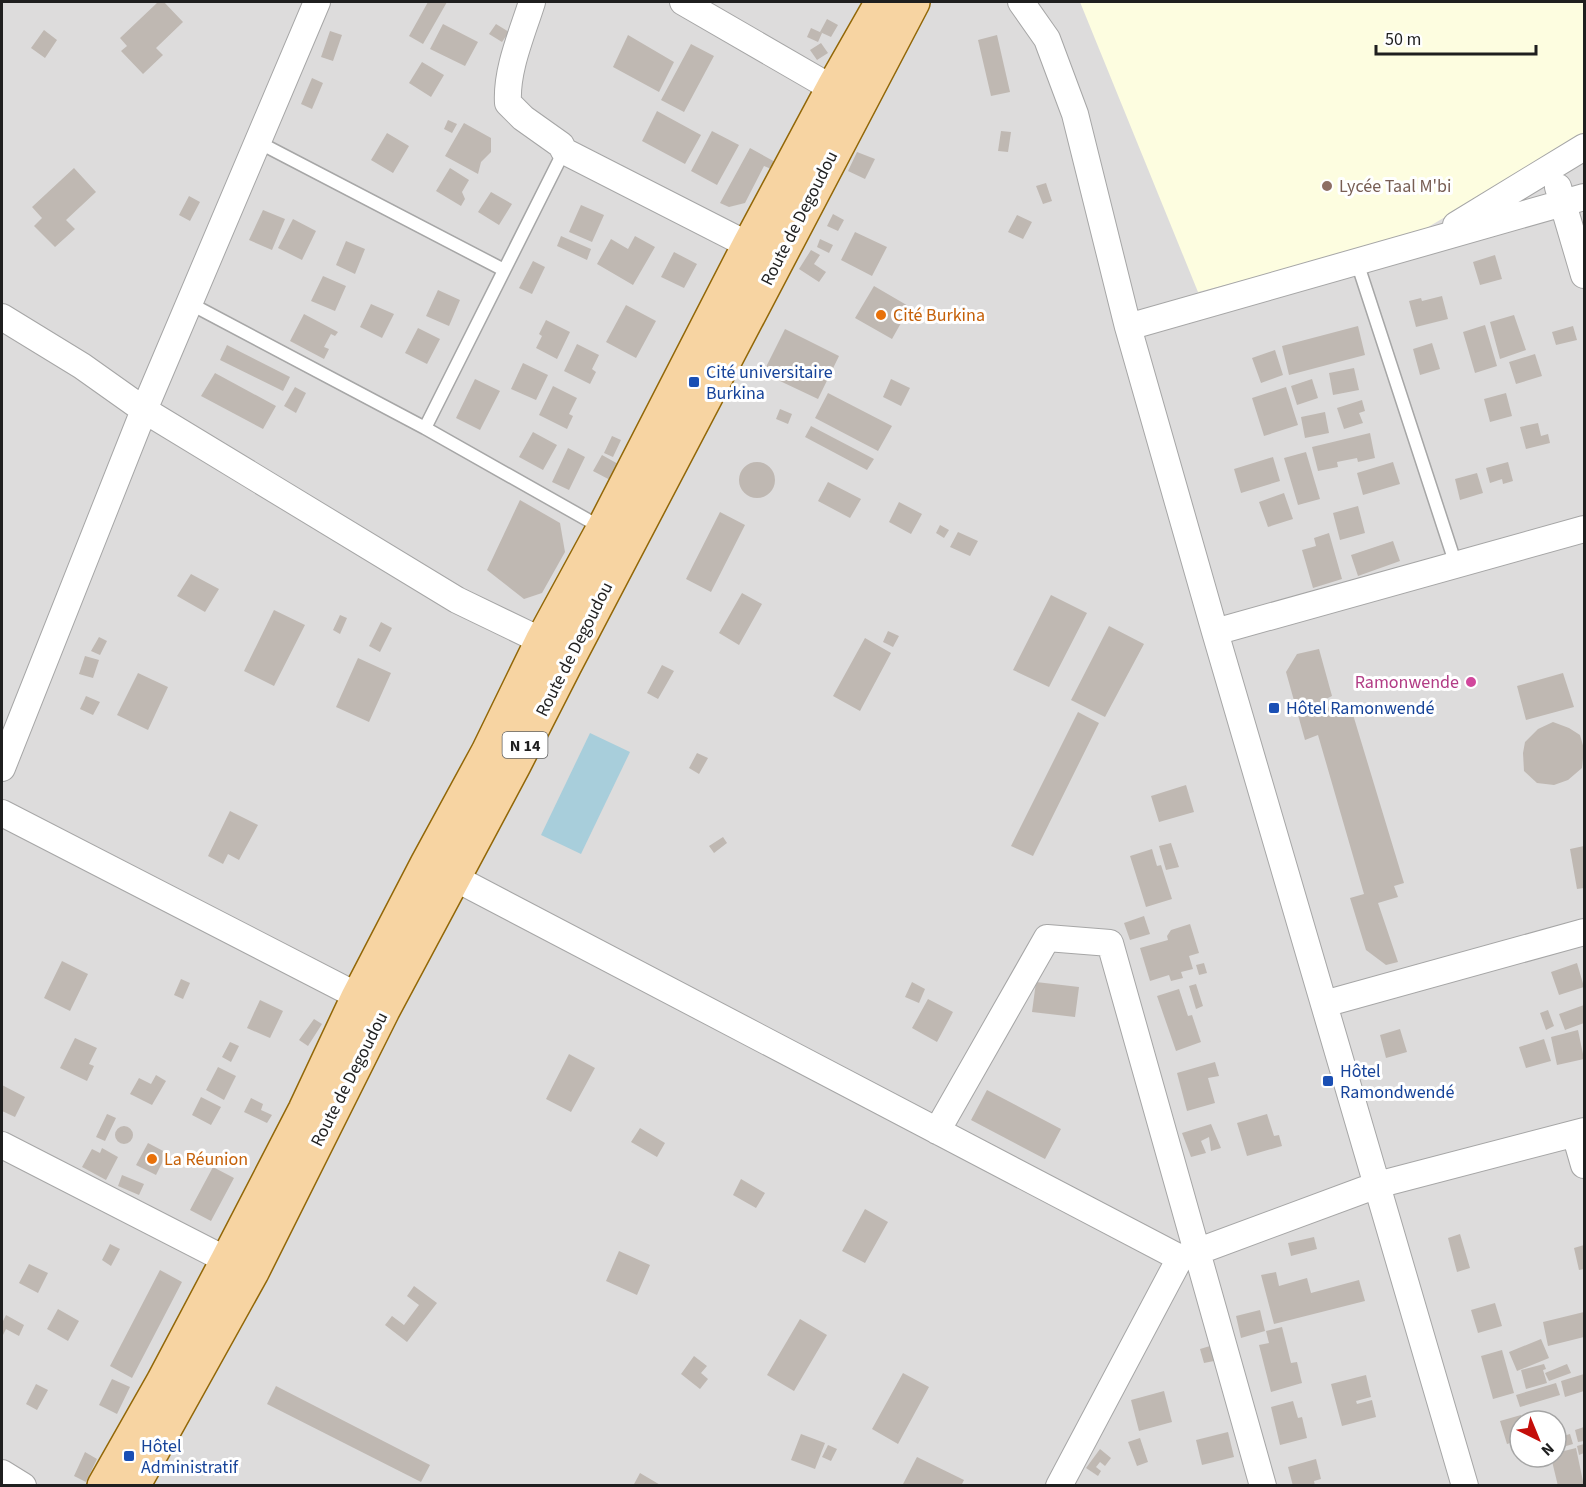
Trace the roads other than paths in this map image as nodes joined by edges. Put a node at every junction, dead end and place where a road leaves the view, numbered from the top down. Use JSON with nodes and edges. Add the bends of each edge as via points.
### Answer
{"nodes":[{"id":1,"x":317,"y":2,"type":"edge"},
{"id":2,"x":532,"y":2,"type":"edge"},
{"id":3,"x":683,"y":2,"type":"edge"},
{"id":4,"x":882,"y":2,"type":"edge"},
{"id":5,"x":912,"y":2,"type":"edge"},
{"id":6,"x":1021,"y":2,"type":"edge"},
{"id":7,"x":845,"y":96,"type":"junction"},
{"id":8,"x":258,"y":142,"type":"junction"},
{"id":9,"x":1584,"y":147,"type":"edge"},
{"id":10,"x":564,"y":151,"type":"junction"},
{"id":11,"x":1552,"y":167,"type":"junction"},
{"id":12,"x":1574,"y":200,"type":"edge"},
{"id":13,"x":1427,"y":242,"type":"junction"},
{"id":14,"x":764,"y":252,"type":"junction"},
{"id":15,"x":1357,"y":262,"type":"junction"},
{"id":16,"x":504,"y":270,"type":"junction"},
{"id":17,"x":1584,"y":275,"type":"edge"},
{"id":18,"x":189,"y":303,"type":"junction"},
{"id":19,"x":2,"y":317,"type":"edge"},
{"id":20,"x":1128,"y":327,"type":"junction"},
{"id":21,"x":144,"y":410,"type":"junction"},
{"id":22,"x":424,"y":428,"type":"junction"},
{"id":23,"x":1584,"y":529,"type":"edge"},
{"id":24,"x":616,"y":536,"type":"junction"},
{"id":25,"x":1456,"y":565,"type":"junction"},
{"id":26,"x":1215,"y":632,"type":"junction"},
{"id":27,"x":542,"y":641,"type":"junction"},
{"id":28,"x":2,"y":768,"type":"edge"},
{"id":29,"x":2,"y":813,"type":"edge"},
{"id":30,"x":453,"y":877,"type":"junction"},
{"id":31,"x":1584,"y":932,"type":"edge"},
{"id":32,"x":371,"y":1003,"type":"junction"},
{"id":33,"x":1324,"y":1005,"type":"junction"},
{"id":34,"x":937,"y":1131,"type":"junction"},
{"id":35,"x":1580,"y":1132,"type":"edge"},
{"id":36,"x":2,"y":1145,"type":"edge"},
{"id":37,"x":1584,"y":1165,"type":"edge"},
{"id":38,"x":1377,"y":1185,"type":"junction"},
{"id":39,"x":1188,"y":1255,"type":"junction"},
{"id":40,"x":239,"y":1267,"type":"junction"},
{"id":41,"x":2,"y":1473,"type":"edge"},
{"id":42,"x":23,"y":1485,"type":"edge"},
{"id":43,"x":104,"y":1485,"type":"edge"},
{"id":44,"x":133,"y":1485,"type":"edge"},
{"id":45,"x":1059,"y":1485,"type":"edge"},
{"id":46,"x":1263,"y":1485,"type":"edge"},
{"id":47,"x":1465,"y":1485,"type":"edge"}],
"edges":[{"from":1,"to":8,"type":"street"},
{"from":2,"to":10,"type":"street","via":[[513,62],[508,103]]},
{"from":3,"to":7,"type":"street"},
{"from":4,"to":7,"type":"main road","name":"Route de Degoudou","number":"N 14"},
{"from":5,"to":7,"type":"main road","name":"Route de Degoudou","number":"N 14"},
{"from":6,"to":20,"type":"street","via":[[1047,39],[1075,114]]},
{"from":7,"to":14,"type":"main road","name":"Route de Degoudou","number":"N 14"},
{"from":8,"to":16,"type":"lane"},
{"from":8,"to":18,"type":"street"},
{"from":9,"to":11,"type":"street"},
{"from":10,"to":14,"type":"street"},
{"from":10,"to":16,"type":"lane"},
{"from":11,"to":12,"type":"street"},
{"from":11,"to":13,"type":"street"},
{"from":12,"to":13,"type":"street"},
{"from":12,"to":17,"type":"street"},
{"from":13,"to":15,"type":"street"},
{"from":14,"to":24,"type":"main road","name":"Route de Degoudou","number":"N 14"},
{"from":15,"to":20,"type":"street"},
{"from":15,"to":25,"type":"lane"},
{"from":16,"to":22,"type":"lane"},
{"from":18,"to":21,"type":"street"},
{"from":18,"to":22,"type":"lane"},
{"from":19,"to":21,"type":"street"},
{"from":20,"to":26,"type":"street"},
{"from":21,"to":27,"type":"street","via":[[458,600]]},
{"from":21,"to":28,"type":"street"},
{"from":22,"to":24,"type":"lane"},
{"from":23,"to":25,"type":"street"},
{"from":24,"to":27,"type":"main road","name":"Route de Degoudou","number":"N 14"},
{"from":24,"to":30,"type":"main road","name":"Route de Degoudou","number":"N 14","via":[[514,765]]},
{"from":25,"to":26,"type":"street"},
{"from":26,"to":33,"type":"street"},
{"from":27,"to":32,"type":"main road","name":"Route de Degoudou","number":"N 14"},
{"from":29,"to":32,"type":"street"},
{"from":30,"to":32,"type":"main road","name":"Route de Degoudou","number":"N 14"},
{"from":30,"to":34,"type":"street"},
{"from":31,"to":33,"type":"street"},
{"from":32,"to":40,"type":"main road","name":"Route de Degoudou","number":"N 14"},
{"from":33,"to":38,"type":"street"},
{"from":34,"to":39,"type":"street"},
{"from":34,"to":39,"type":"street","via":[[1047,938],[1110,943]]},
{"from":35,"to":37,"type":"street"},
{"from":35,"to":38,"type":"street"},
{"from":36,"to":40,"type":"street"},
{"from":38,"to":39,"type":"street"},
{"from":38,"to":47,"type":"street"},
{"from":39,"to":45,"type":"street"},
{"from":39,"to":46,"type":"street"},
{"from":40,"to":43,"type":"main road","name":"Route de Degoudou","number":"N 14","via":[[162,1382]]},
{"from":40,"to":44,"type":"main road","name":"Route de Degoudou","number":"N 14"},
{"from":41,"to":42,"type":"street"}]}
